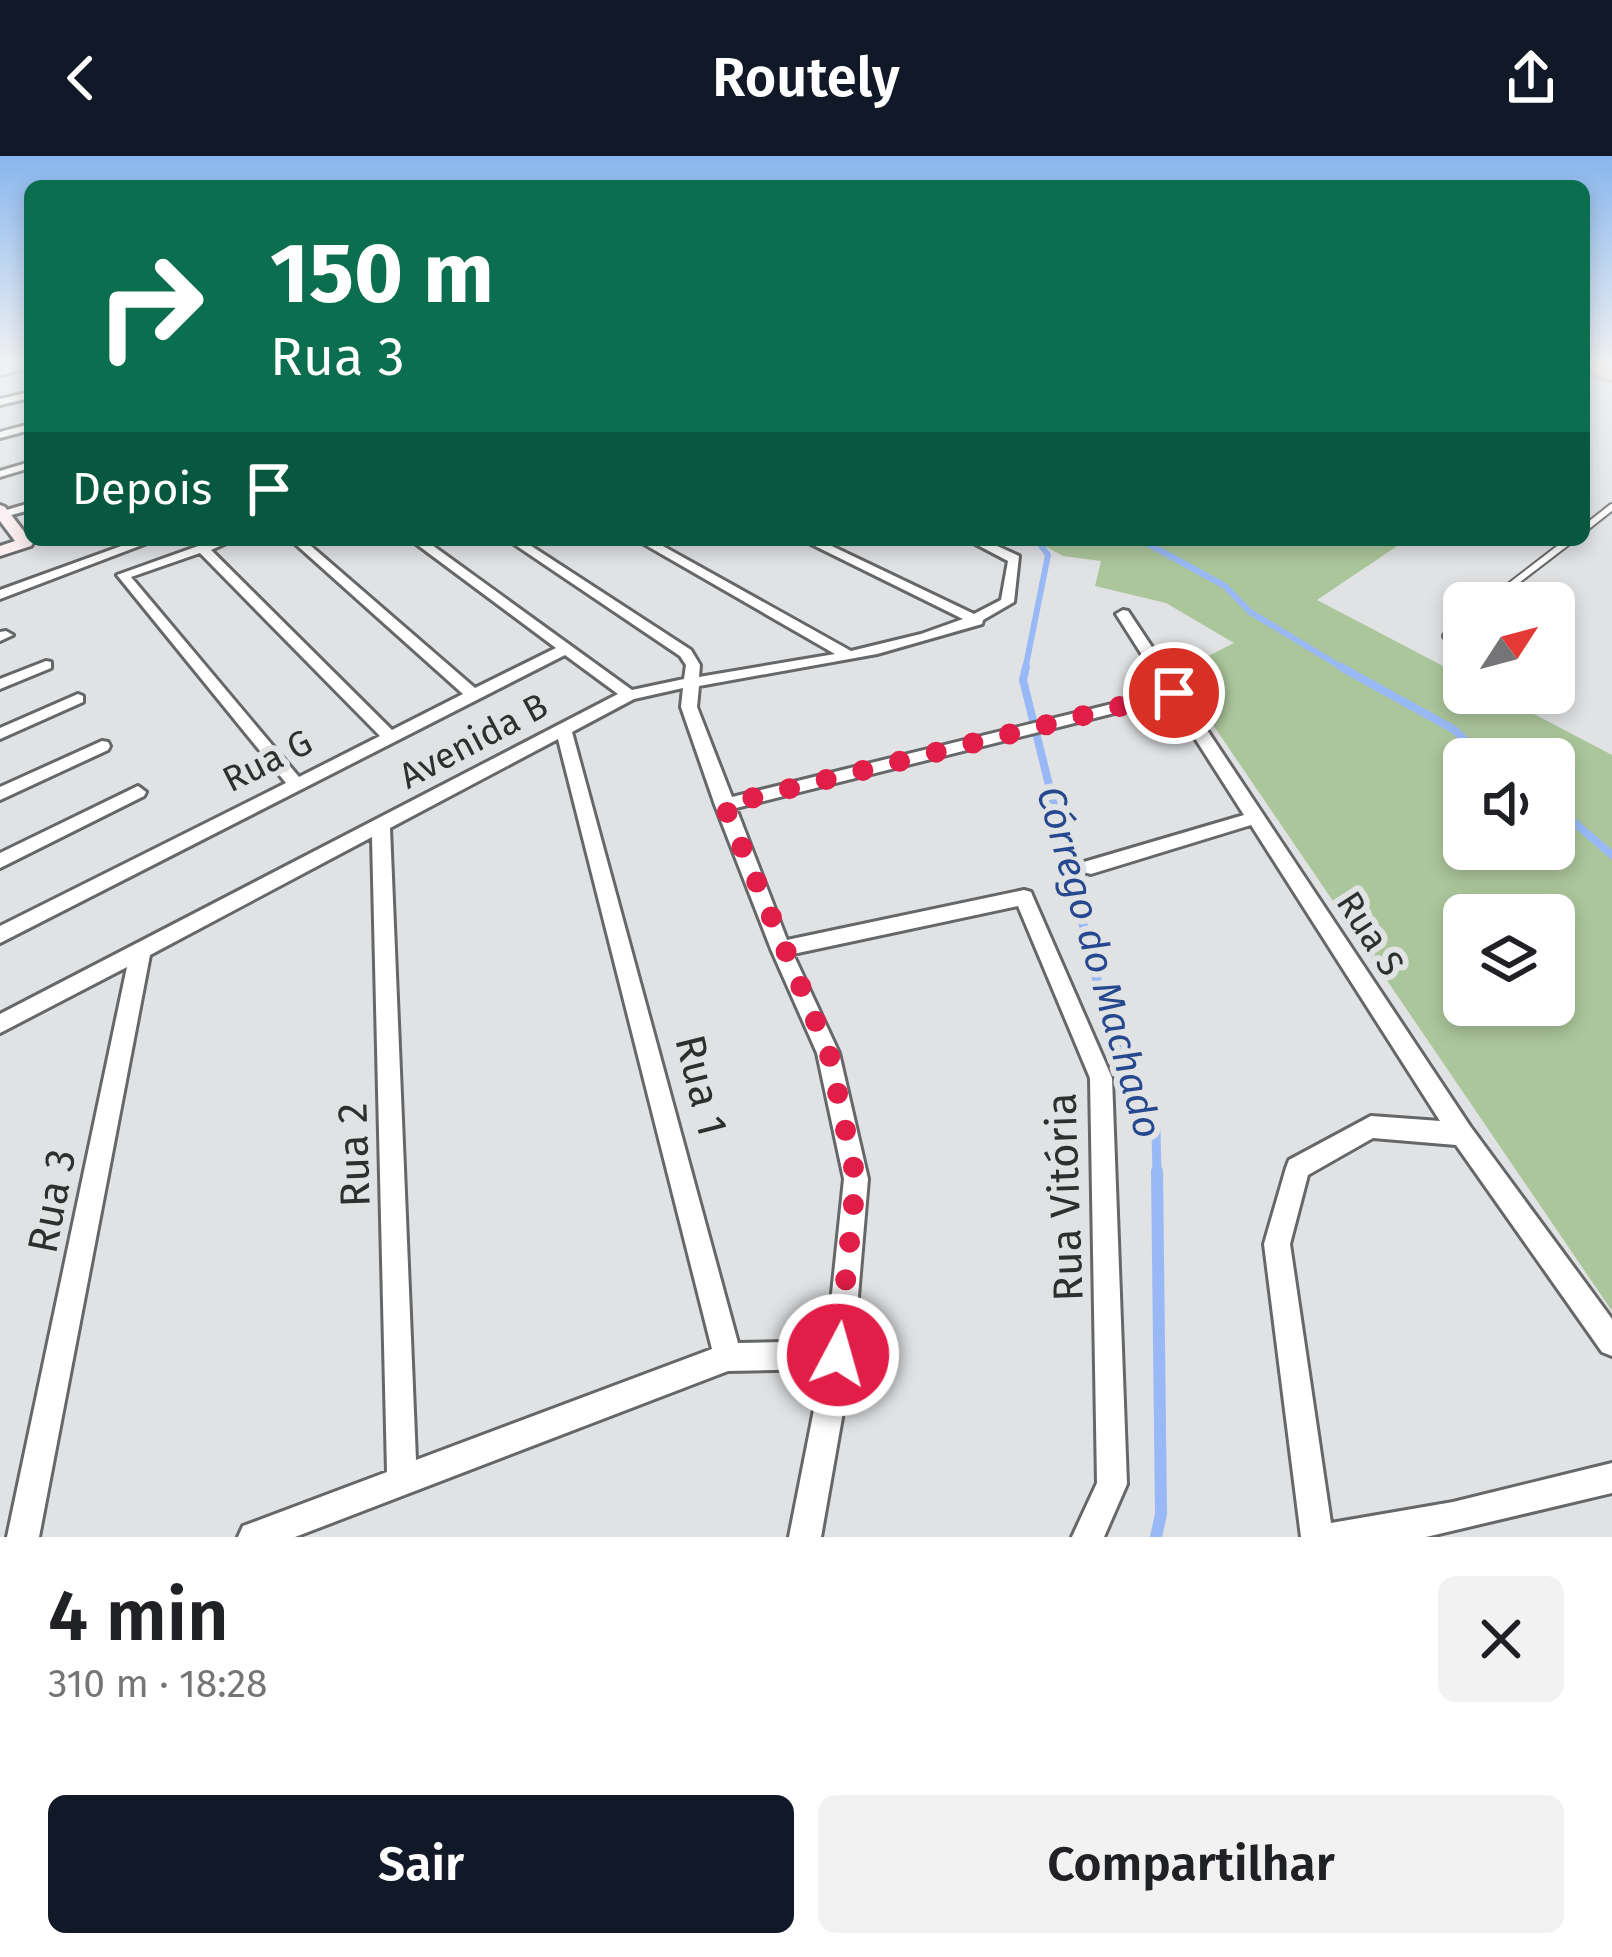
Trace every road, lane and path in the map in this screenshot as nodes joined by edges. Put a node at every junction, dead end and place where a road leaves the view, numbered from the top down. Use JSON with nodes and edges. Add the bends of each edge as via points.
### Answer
{"nodes":[{"id":1,"x":2,"y":512,"type":"edge"},
{"id":2,"x":24,"y":536,"type":"edge"},
{"id":3,"x":133,"y":546,"type":"edge"},
{"id":4,"x":208,"y":546,"type":"edge"},
{"id":5,"x":304,"y":546,"type":"edge"},
{"id":6,"x":425,"y":546,"type":"edge"},
{"id":7,"x":523,"y":546,"type":"edge"},
{"id":8,"x":655,"y":546,"type":"edge"},
{"id":9,"x":821,"y":546,"type":"edge"},
{"id":10,"x":987,"y":546,"type":"edge"},
{"id":11,"x":1562,"y":546,"type":"edge"},
{"id":12,"x":202,"y":548,"type":"junction"},
{"id":13,"x":1515,"y":582,"type":"edge"},
{"id":14,"x":0,"y":596,"type":"edge"},
{"id":15,"x":1123,"y":614,"type":"dead end"},
{"id":16,"x":977,"y":621,"type":"junction"},
{"id":17,"x":567,"y":648,"type":"junction"},
{"id":18,"x":845,"y":654,"type":"junction"},
{"id":19,"x":46,"y":665,"type":"dead end"},
{"id":20,"x":691,"y":680,"type":"junction"},
{"id":21,"x":0,"y":684,"type":"edge"},
{"id":22,"x":471,"y":693,"type":"junction"},
{"id":23,"x":1174,"y":693,"type":"junction"},
{"id":24,"x":629,"y":695,"type":"junction"},
{"id":25,"x":78,"y":699,"type":"dead end"},
{"id":26,"x":563,"y":728,"type":"junction"},
{"id":27,"x":0,"y":734,"type":"edge"},
{"id":28,"x":388,"y":735,"type":"junction"},
{"id":29,"x":102,"y":746,"type":"dead end"},
{"id":30,"x":295,"y":782,"type":"junction"},
{"id":31,"x":138,"y":792,"type":"dead end"},
{"id":32,"x":0,"y":794,"type":"edge"},
{"id":33,"x":724,"y":805,"type":"junction"},
{"id":34,"x":1257,"y":817,"type":"junction"},
{"id":35,"x":381,"y":827,"type":"junction"},
{"id":36,"x":0,"y":861,"type":"edge"},
{"id":37,"x":1091,"y":867,"type":"dead end"},
{"id":38,"x":0,"y":935,"type":"edge"},
{"id":39,"x":781,"y":949,"type":"junction"},
{"id":40,"x":141,"y":950,"type":"junction"},
{"id":41,"x":0,"y":1024,"type":"edge"},
{"id":42,"x":1462,"y":1135,"type":"junction"},
{"id":43,"x":1612,"y":1342,"type":"edge"},
{"id":44,"x":838,"y":1355,"type":"junction"},
{"id":45,"x":728,"y":1357,"type":"junction"},
{"id":46,"x":1612,"y":1478,"type":"edge"},
{"id":47,"x":402,"y":1480,"type":"junction"},
{"id":48,"x":1458,"y":1527,"type":"edge"},
{"id":49,"x":22,"y":1537,"type":"edge"},
{"id":50,"x":254,"y":1537,"type":"edge"},
{"id":51,"x":805,"y":1537,"type":"edge"},
{"id":52,"x":1088,"y":1537,"type":"edge"},
{"id":53,"x":1316,"y":1537,"type":"edge"},
{"id":54,"x":1335,"y":1537,"type":"edge"}],
"edges":[{"from":1,"to":2,"type":"street"},
{"from":3,"to":14,"type":"street"},
{"from":4,"to":12,"type":"street"},
{"from":5,"to":22,"type":"street"},
{"from":6,"to":17,"type":"street"},
{"from":7,"to":20,"type":"street","via":[[686,653]]},
{"from":8,"to":18,"type":"street"},
{"from":9,"to":16,"type":"street"},
{"from":10,"to":16,"type":"street","name":"Avenida B","via":[[1015,559],[1007,602]]},
{"from":11,"to":13,"type":"lane"},
{"from":12,"to":28,"type":"street"},
{"from":12,"to":30,"type":"street","via":[[123,575]]},
{"from":15,"to":23,"type":"street","name":"Rua S"},
{"from":16,"to":18,"type":"street","name":"Avenida B"},
{"from":17,"to":22,"type":"street","name":"Rua G"},
{"from":17,"to":24,"type":"street"},
{"from":18,"to":20,"type":"street","name":"Avenida B"},
{"from":19,"to":21,"type":"street"},
{"from":20,"to":24,"type":"street","name":"Avenida B"},
{"from":20,"to":33,"type":"street","via":[[689,707]]},
{"from":22,"to":28,"type":"street","name":"Rua G"},
{"from":23,"to":33,"type":"street"},
{"from":23,"to":34,"type":"street","name":"Rua S"},
{"from":24,"to":26,"type":"street","name":"Avenida B"},
{"from":25,"to":27,"type":"street"},
{"from":26,"to":35,"type":"street","name":"Avenida B"},
{"from":26,"to":45,"type":"street","name":"Rua 1"},
{"from":28,"to":30,"type":"street","name":"Rua G"},
{"from":29,"to":32,"type":"street"},
{"from":30,"to":38,"type":"street","name":"Rua G"},
{"from":31,"to":36,"type":"street"},
{"from":33,"to":39,"type":"street"},
{"from":34,"to":37,"type":"street"},
{"from":34,"to":42,"type":"street","name":"Rua S"},
{"from":35,"to":40,"type":"street","name":"Avenida B"},
{"from":35,"to":47,"type":"street","name":"Rua 2"},
{"from":39,"to":44,"type":"street","via":[[829,1053],[856,1179]]},
{"from":39,"to":52,"type":"street","name":"Rua Vitória","via":[[1024,897],[1101,1078],[1112,1484]]},
{"from":40,"to":41,"type":"street","name":"Avenida B"},
{"from":40,"to":49,"type":"street","name":"Rua 3"},
{"from":42,"to":43,"type":"street","name":"Rua S"},
{"from":42,"to":53,"type":"street","via":[[1371,1127],[1298,1168],[1277,1244]]},
{"from":44,"to":45,"type":"street"},
{"from":44,"to":51,"type":"street"},
{"from":45,"to":47,"type":"street"},
{"from":46,"to":48,"type":"street"},
{"from":47,"to":50,"type":"street"},
{"from":48,"to":54,"type":"street"}]}
